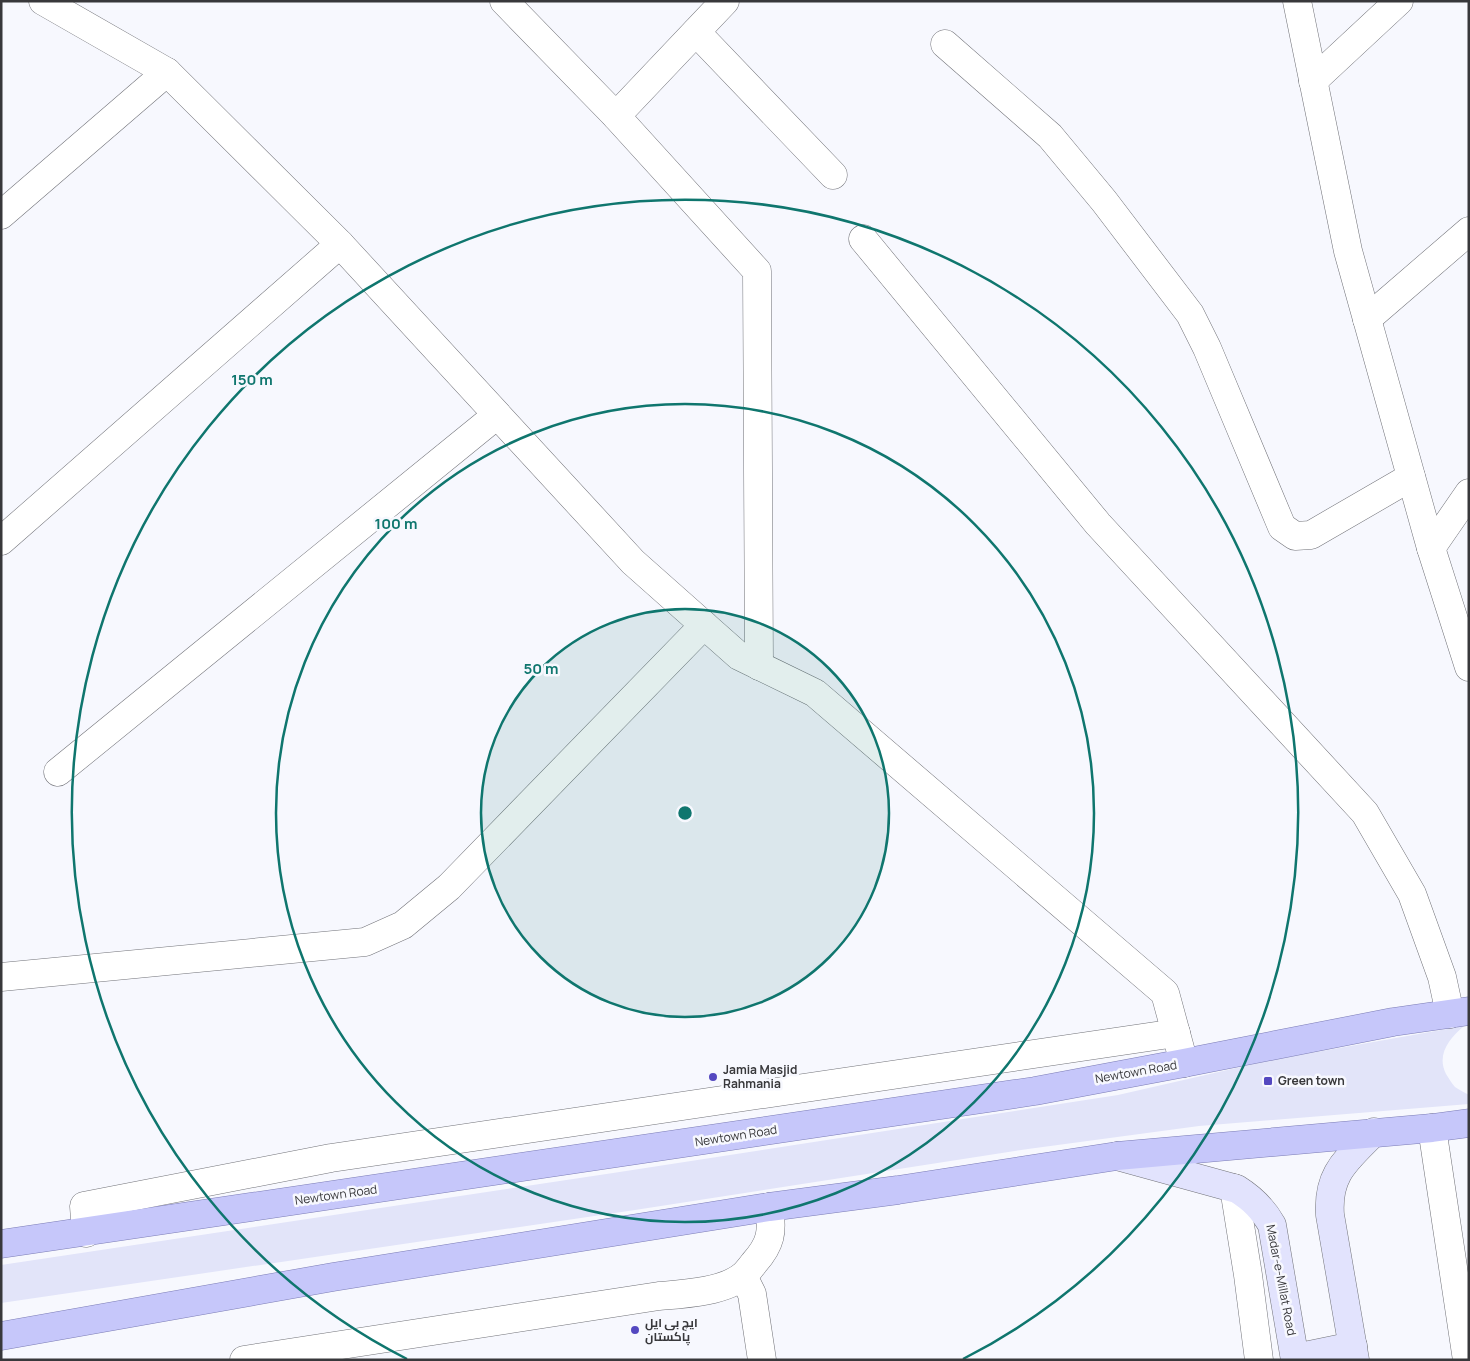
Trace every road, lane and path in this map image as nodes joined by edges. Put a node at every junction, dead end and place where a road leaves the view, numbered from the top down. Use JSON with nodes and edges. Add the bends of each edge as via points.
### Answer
{"nodes":[{"id":1,"x":43,"y":1,"type":"edge"},
{"id":2,"x":504,"y":1,"type":"edge"},
{"id":3,"x":1297,"y":1,"type":"edge"},
{"id":4,"x":1399,"y":1,"type":"edge"},
{"id":5,"x":707,"y":12,"type":"edge"},
{"id":6,"x":945,"y":44,"type":"dead end"},
{"id":7,"x":167,"y":72,"type":"junction"},
{"id":8,"x":1313,"y":81,"type":"junction"},
{"id":9,"x":616,"y":116,"type":"junction"},
{"id":10,"x":833,"y":174,"type":"dead end"},
{"id":11,"x":1,"y":215,"type":"edge"},
{"id":12,"x":1469,"y":231,"type":"edge"},
{"id":13,"x":863,"y":239,"type":"dead end"},
{"id":14,"x":340,"y":244,"type":"junction"},
{"id":15,"x":1367,"y":319,"type":"junction"},
{"id":16,"x":498,"y":415,"type":"junction"},
{"id":17,"x":1412,"y":478,"type":"junction"},
{"id":18,"x":1469,"y":493,"type":"edge"},
{"id":19,"x":1,"y":541,"type":"edge"},
{"id":20,"x":1431,"y":548,"type":"junction"},
{"id":21,"x":704,"y":626,"type":"junction"},
{"id":22,"x":759,"y":666,"type":"junction"},
{"id":23,"x":1469,"y":667,"type":"edge"},
{"id":24,"x":58,"y":772,"type":"dead end"},
{"id":25,"x":1,"y":977,"type":"edge"},
{"id":26,"x":1459,"y":1012,"type":"edge"},
{"id":27,"x":1176,"y":1033,"type":"junction"},
{"id":28,"x":1184,"y":1063,"type":"junction"},
{"id":29,"x":753,"y":1096,"type":"junction"},
{"id":30,"x":1469,"y":1122,"type":"edge"},
{"id":31,"x":1432,"y":1128,"type":"junction"},
{"id":32,"x":759,"y":1132,"type":"junction"},
{"id":33,"x":1374,"y":1132,"type":"junction"},
{"id":34,"x":1117,"y":1156,"type":"junction"},
{"id":35,"x":1234,"y":1188,"type":"junction"},
{"id":36,"x":769,"y":1207,"type":"junction"},
{"id":37,"x":86,"y":1233,"type":"junction"},
{"id":38,"x":1,"y":1244,"type":"edge"},
{"id":39,"x":743,"y":1276,"type":"junction"},
{"id":40,"x":1,"y":1336,"type":"edge"},
{"id":41,"x":1354,"y":1353,"type":"edge"},
{"id":42,"x":1295,"y":1359,"type":"edge"},
{"id":43,"x":244,"y":1360,"type":"edge"},
{"id":44,"x":762,"y":1360,"type":"edge"},
{"id":45,"x":1259,"y":1360,"type":"edge"},
{"id":46,"x":1467,"y":1360,"type":"edge"}],
"edges":[{"from":1,"to":7,"type":"street"},
{"from":2,"to":9,"type":"street"},
{"from":3,"to":8,"type":"street"},
{"from":4,"to":8,"type":"street"},
{"from":5,"to":9,"type":"street"},
{"from":5,"to":10,"type":"street"},
{"from":6,"to":17,"type":"street","via":[[1050,136],[1190,314],[1282,527],[1295,536],[1311,535]]},
{"from":7,"to":11,"type":"street"},
{"from":7,"to":14,"type":"street"},
{"from":8,"to":15,"type":"street","via":[[1348,251]]},
{"from":9,"to":22,"type":"street","via":[[757,271]]},
{"from":12,"to":15,"type":"street"},
{"from":13,"to":26,"type":"street","via":[[1098,524],[1366,813],[1412,894],[1442,977]]},
{"from":14,"to":16,"type":"street"},
{"from":14,"to":19,"type":"street"},
{"from":15,"to":17,"type":"street"},
{"from":16,"to":21,"type":"street","via":[[633,562]]},
{"from":16,"to":24,"type":"street"},
{"from":17,"to":20,"type":"street"},
{"from":18,"to":20,"type":"street"},
{"from":20,"to":23,"type":"street"},
{"from":21,"to":22,"type":"street","via":[[739,656]]},
{"from":21,"to":25,"type":"street","via":[[449,887],[403,925],[365,942]]},
{"from":22,"to":27,"type":"street","via":[[815,693],[1165,993]]},
{"from":26,"to":28,"type":"main road","name":"Newtown Road"},
{"from":27,"to":28,"type":"street"},
{"from":27,"to":29,"type":"street"},
{"from":28,"to":32,"type":"main road","name":"Newtown Road","via":[[1035,1091]]},
{"from":29,"to":32,"type":"street"},
{"from":29,"to":37,"type":"street","via":[[331,1158],[84,1206]]},
{"from":30,"to":31,"type":"main road"},
{"from":31,"to":33,"type":"main road"},
{"from":31,"to":46,"type":"street"},
{"from":32,"to":37,"type":"main road","name":"Newtown Road"},
{"from":33,"to":34,"type":"main road"},
{"from":33,"to":41,"type":"main road","via":[[1337,1173],[1329,1200]]},
{"from":34,"to":35,"type":"main road","name":"Madar-e-Millat Road"},
{"from":34,"to":36,"type":"main road"},
{"from":35,"to":42,"type":"main road","name":"Madar-e-Millat Road","via":[[1253,1199],[1272,1225]]},
{"from":35,"to":45,"type":"street"},
{"from":36,"to":39,"type":"street","via":[[772,1226],[769,1243]]},
{"from":36,"to":40,"type":"main road","via":[[333,1276]]},
{"from":37,"to":38,"type":"main road","name":"Newtown Road"},
{"from":39,"to":43,"type":"street","via":[[719,1287],[694,1293]]},
{"from":39,"to":44,"type":"street","via":[[752,1294]]},
{"from":41,"to":42,"type":"main road"}]}
